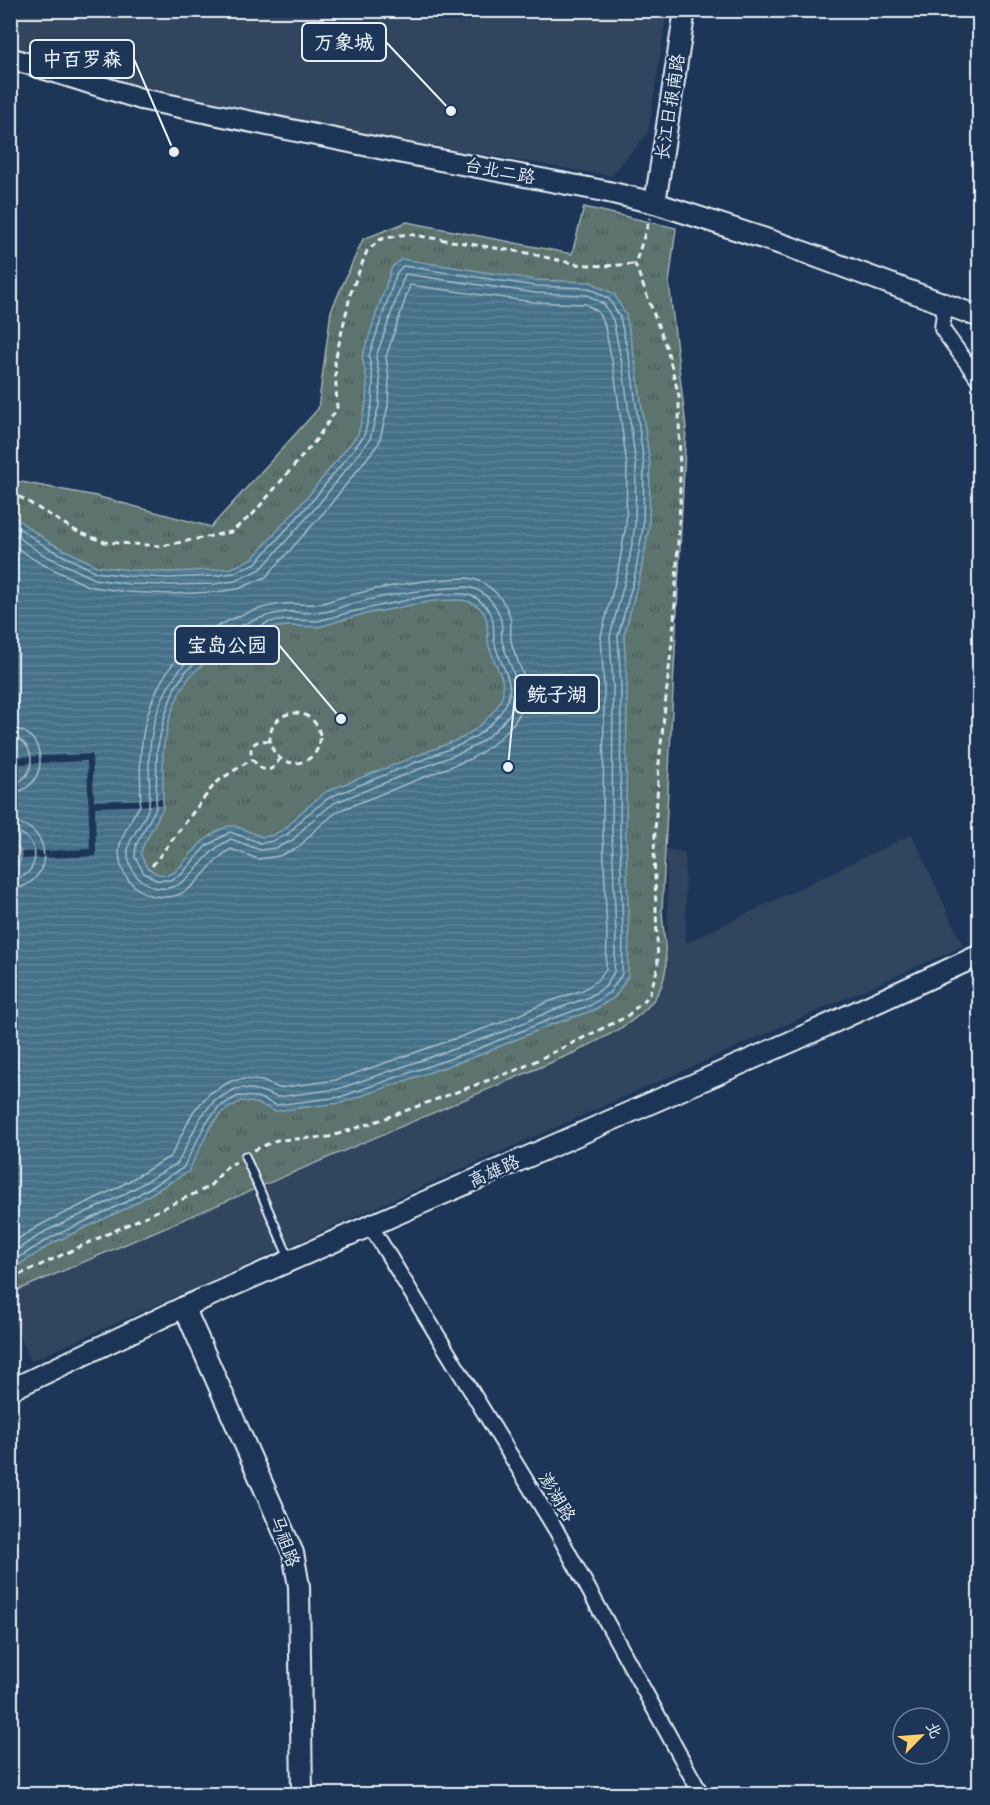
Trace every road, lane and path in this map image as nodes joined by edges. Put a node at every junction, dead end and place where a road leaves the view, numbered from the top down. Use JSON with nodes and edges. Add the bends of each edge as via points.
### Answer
{"nodes":[{"id":1,"x":685,"y":10,"type":"edge"},
{"id":2,"x":10,"y":58,"type":"edge"},
{"id":3,"x":655,"y":202,"type":"junction"},
{"id":4,"x":634,"y":264,"type":"junction"},
{"id":5,"x":945,"y":306,"type":"junction"},
{"id":6,"x":980,"y":317,"type":"edge"},
{"id":7,"x":980,"y":381,"type":"edge"},
{"id":8,"x":10,"y":491,"type":"edge"},
{"id":9,"x":270,"y":741,"type":"junction"},
{"id":10,"x":280,"y":757,"type":"junction"},
{"id":11,"x":252,"y":759,"type":"junction"},
{"id":12,"x":152,"y":866,"type":"dead end"},
{"id":13,"x":980,"y":955,"type":"edge"},
{"id":14,"x":245,"y":1156,"type":"junction"},
{"id":15,"x":370,"y":1225,"type":"junction"},
{"id":16,"x":290,"y":1260,"type":"junction"},
{"id":17,"x":10,"y":1279,"type":"edge"},
{"id":18,"x":184,"y":1307,"type":"junction"},
{"id":19,"x":10,"y":1390,"type":"edge"},
{"id":20,"x":302,"y":1794,"type":"edge"},
{"id":21,"x":701,"y":1794,"type":"edge"}],
"edges":[{"from":1,"to":3,"type":"street","name":"长江日报南路"},
{"from":2,"to":3,"type":"street","name":"台北二路","via":[[141,99]]},
{"from":3,"to":4,"type":"path"},
{"from":3,"to":5,"type":"street","name":"台北二路","via":[[790,247]]},
{"from":4,"to":8,"type":"path","via":[[575,264],[407,234],[381,239],[368,251],[351,292],[334,361],[337,409],[253,514],[231,532],[162,546],[105,542],[76,531]]},
{"from":4,"to":14,"type":"path","via":[[667,349],[680,396],[674,622],[654,851],[658,967],[649,996],[626,1017],[519,1069],[329,1137],[277,1140]]},
{"from":5,"to":6,"type":"street","name":"台北二路"},
{"from":5,"to":7,"type":"street","via":[[942,328]]},
{"from":9,"to":10,"type":"path"},
{"from":9,"to":10,"type":"path","via":[[274,724],[288,714],[304,714],[316,724],[318,747],[308,759],[292,763]]},
{"from":9,"to":11,"type":"path","via":[[256,743]]},
{"from":10,"to":11,"type":"path","via":[[267,769],[258,767]]},
{"from":11,"to":12,"type":"path","via":[[214,785]]},
{"from":13,"to":15,"type":"street","name":"高雄路"},
{"from":14,"to":16,"type":"lane"},
{"from":14,"to":17,"type":"path","via":[[228,1166],[209,1187]]},
{"from":15,"to":16,"type":"street","name":"高雄路"},
{"from":15,"to":21,"type":"street","name":"澎湖路","via":[[556,1530]]},
{"from":16,"to":18,"type":"street","name":"高雄路"},
{"from":18,"to":19,"type":"street","name":"高雄路"},
{"from":18,"to":20,"type":"street","name":"马祖路","via":[[293,1553],[299,1586]]}]}
